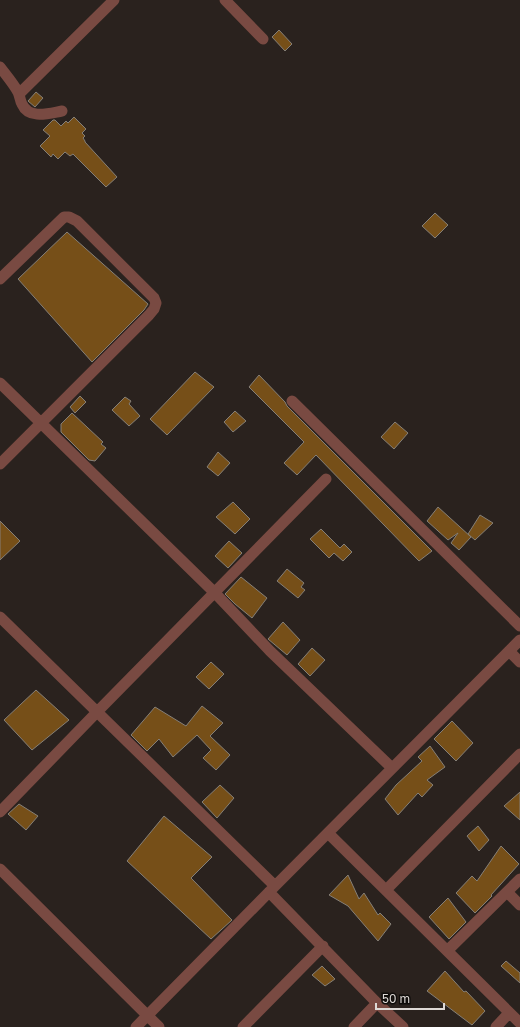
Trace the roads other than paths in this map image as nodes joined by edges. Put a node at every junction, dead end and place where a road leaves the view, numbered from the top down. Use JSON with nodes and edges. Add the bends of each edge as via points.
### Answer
{"nodes":[{"id":1,"x":114,"y":0,"type":"edge"},
{"id":2,"x":225,"y":0,"type":"edge"},
{"id":3,"x":263,"y":39,"type":"dead end"},
{"id":4,"x":0,"y":66,"type":"edge"},
{"id":5,"x":19,"y":94,"type":"junction"},
{"id":6,"x":62,"y":111,"type":"dead end"},
{"id":7,"x":0,"y":278,"type":"edge"},
{"id":8,"x":0,"y":383,"type":"edge"},
{"id":9,"x":292,"y":401,"type":"dead end"},
{"id":10,"x":40,"y":423,"type":"junction"},
{"id":11,"x":0,"y":464,"type":"edge"},
{"id":12,"x":326,"y":479,"type":"dead end"},
{"id":13,"x":215,"y":593,"type":"junction"},
{"id":14,"x":0,"y":617,"type":"edge"},
{"id":15,"x":520,"y":626,"type":"edge"},
{"id":16,"x":520,"y":640,"type":"edge"},
{"id":17,"x":509,"y":651,"type":"junction"},
{"id":18,"x":520,"y":662,"type":"edge"},
{"id":19,"x":97,"y":712,"type":"junction"},
{"id":20,"x":520,"y":754,"type":"edge"},
{"id":21,"x":392,"y":768,"type":"junction"},
{"id":22,"x":0,"y":812,"type":"edge"},
{"id":23,"x":328,"y":833,"type":"junction"},
{"id":24,"x":0,"y":869,"type":"edge"},
{"id":25,"x":520,"y":879,"type":"edge"},
{"id":26,"x":272,"y":889,"type":"junction"},
{"id":27,"x":386,"y":890,"type":"junction"},
{"id":28,"x":507,"y":892,"type":"junction"},
{"id":29,"x":520,"y":905,"type":"edge"},
{"id":30,"x":323,"y":946,"type":"junction"},
{"id":31,"x":447,"y":951,"type":"junction"},
{"id":32,"x":377,"y":1003,"type":"junction"},
{"id":33,"x":509,"y":1013,"type":"junction"},
{"id":34,"x":147,"y":1016,"type":"junction"},
{"id":35,"x":520,"y":1024,"type":"edge"},
{"id":36,"x":136,"y":1027,"type":"edge"},
{"id":37,"x":159,"y":1027,"type":"edge"},
{"id":38,"x":242,"y":1027,"type":"edge"},
{"id":39,"x":354,"y":1027,"type":"edge"},
{"id":40,"x":403,"y":1027,"type":"edge"},
{"id":41,"x":496,"y":1027,"type":"edge"}],
"edges":[{"from":1,"to":5,"type":"street"},
{"from":2,"to":3,"type":"street"},
{"from":4,"to":5,"type":"street"},
{"from":5,"to":6,"type":"street","via":[[22,105],[30,112],[43,115]]},
{"from":7,"to":10,"type":"street","via":[[64,217],[69,217],[154,298],[156,303],[154,309]]},
{"from":8,"to":10,"type":"street"},
{"from":9,"to":15,"type":"street"},
{"from":10,"to":11,"type":"street"},
{"from":10,"to":13,"type":"street"},
{"from":12,"to":13,"type":"street"},
{"from":13,"to":19,"type":"street"},
{"from":13,"to":21,"type":"street","via":[[270,651]]},
{"from":14,"to":19,"type":"street"},
{"from":16,"to":17,"type":"street"},
{"from":17,"to":18,"type":"street"},
{"from":17,"to":21,"type":"street"},
{"from":19,"to":22,"type":"street"},
{"from":19,"to":26,"type":"street"},
{"from":20,"to":27,"type":"street"},
{"from":21,"to":23,"type":"street"},
{"from":23,"to":26,"type":"street"},
{"from":23,"to":27,"type":"street"},
{"from":24,"to":34,"type":"street"},
{"from":25,"to":28,"type":"street"},
{"from":26,"to":30,"type":"street"},
{"from":26,"to":34,"type":"street"},
{"from":27,"to":31,"type":"street"},
{"from":28,"to":29,"type":"street"},
{"from":28,"to":31,"type":"street"},
{"from":30,"to":32,"type":"street"},
{"from":30,"to":38,"type":"street"},
{"from":31,"to":33,"type":"street"},
{"from":32,"to":39,"type":"street"},
{"from":32,"to":40,"type":"street"},
{"from":33,"to":35,"type":"street"},
{"from":33,"to":41,"type":"street"},
{"from":34,"to":36,"type":"street"},
{"from":34,"to":37,"type":"street"}]}
